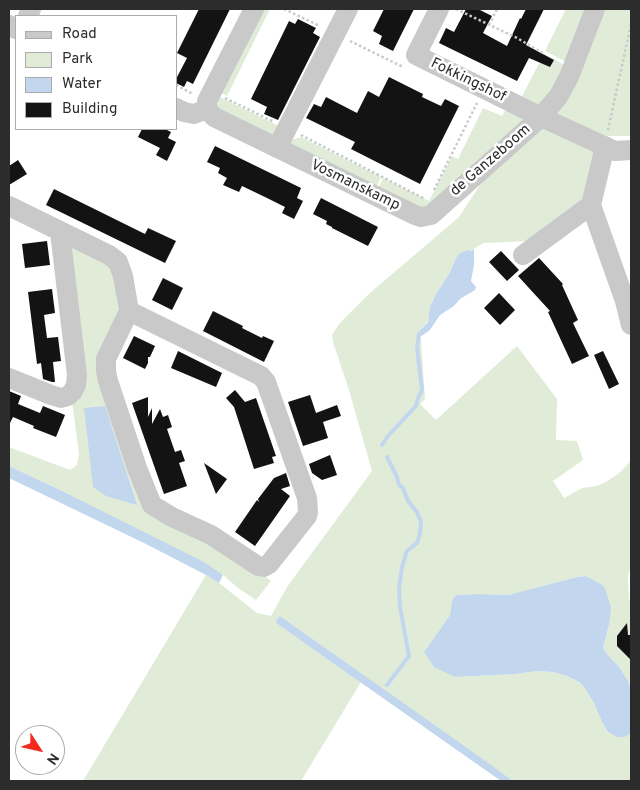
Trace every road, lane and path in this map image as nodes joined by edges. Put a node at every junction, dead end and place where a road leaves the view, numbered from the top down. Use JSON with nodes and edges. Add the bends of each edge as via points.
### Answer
{"nodes":[{"id":1,"x":254,"y":9,"type":"edge"},
{"id":2,"x":284,"y":9,"type":"edge"},
{"id":3,"x":348,"y":9,"type":"edge"},
{"id":4,"x":439,"y":9,"type":"edge"},
{"id":5,"x":456,"y":9,"type":"edge"},
{"id":6,"x":497,"y":9,"type":"edge"},
{"id":7,"x":595,"y":9,"type":"edge"},
{"id":8,"x":631,"y":24,"type":"edge"},
{"id":9,"x":489,"y":25,"type":"junction"},
{"id":10,"x":336,"y":34,"type":"junction"},
{"id":11,"x":543,"y":53,"type":"dead end"},
{"id":12,"x":406,"y":68,"type":"dead end"},
{"id":13,"x":484,"y":89,"type":"junction"},
{"id":14,"x":210,"y":100,"type":"junction"},
{"id":15,"x":178,"y":109,"type":"edge"},
{"id":16,"x":541,"y":117,"type":"junction"},
{"id":17,"x":287,"y":128,"type":"junction"},
{"id":18,"x":604,"y":146,"type":"junction"},
{"id":19,"x":277,"y":148,"type":"junction"},
{"id":20,"x":631,"y":150,"type":"edge"},
{"id":21,"x":432,"y":201,"type":"junction"},
{"id":22,"x":590,"y":205,"type":"junction"},
{"id":23,"x":9,"y":206,"type":"edge"},
{"id":24,"x":60,"y":232,"type":"junction"},
{"id":25,"x":523,"y":256,"type":"dead end"},
{"id":26,"x":129,"y":311,"type":"junction"},
{"id":27,"x":631,"y":325,"type":"edge"},
{"id":28,"x":9,"y":378,"type":"edge"}],
"edges":[{"from":1,"to":14,"type":"street"},
{"from":2,"to":10,"type":"path"},
{"from":3,"to":10,"type":"street"},
{"from":4,"to":13,"type":"street","name":"Fokkingshof","via":[[416,56]]},
{"from":5,"to":9,"type":"path"},
{"from":6,"to":9,"type":"path"},
{"from":7,"to":16,"type":"street","via":[[569,77]]},
{"from":8,"to":18,"type":"path"},
{"from":9,"to":11,"type":"path"},
{"from":10,"to":12,"type":"path"},
{"from":10,"to":17,"type":"street"},
{"from":13,"to":16,"type":"street","name":"Fokkingshof"},
{"from":13,"to":21,"type":"path"},
{"from":14,"to":15,"type":"street","via":[[194,114]]},
{"from":14,"to":17,"type":"path"},
{"from":14,"to":19,"type":"street","name":"Vosmanskamp","via":[[214,117]]},
{"from":16,"to":18,"type":"street","name":"de Ganzeboom"},
{"from":16,"to":21,"type":"street","name":"de Ganzeboom"},
{"from":17,"to":19,"type":"street"},
{"from":17,"to":21,"type":"path"},
{"from":18,"to":20,"type":"street","name":"de Ganzeboom","via":[[614,151]]},
{"from":18,"to":22,"type":"street"},
{"from":19,"to":21,"type":"street","name":"Vosmanskamp","via":[[420,217],[430,215]]},
{"from":22,"to":25,"type":"street"},
{"from":22,"to":27,"type":"street"},
{"from":23,"to":24,"type":"street"},
{"from":24,"to":26,"type":"street","via":[[118,262],[124,276]]},
{"from":24,"to":28,"type":"street","via":[[76,385],[68,396],[61,398]]},
{"from":26,"to":26,"type":"street","via":[[261,376],[266,382],[307,498],[308,512],[264,567],[211,534],[152,505],[106,371],[106,358]]}]}
